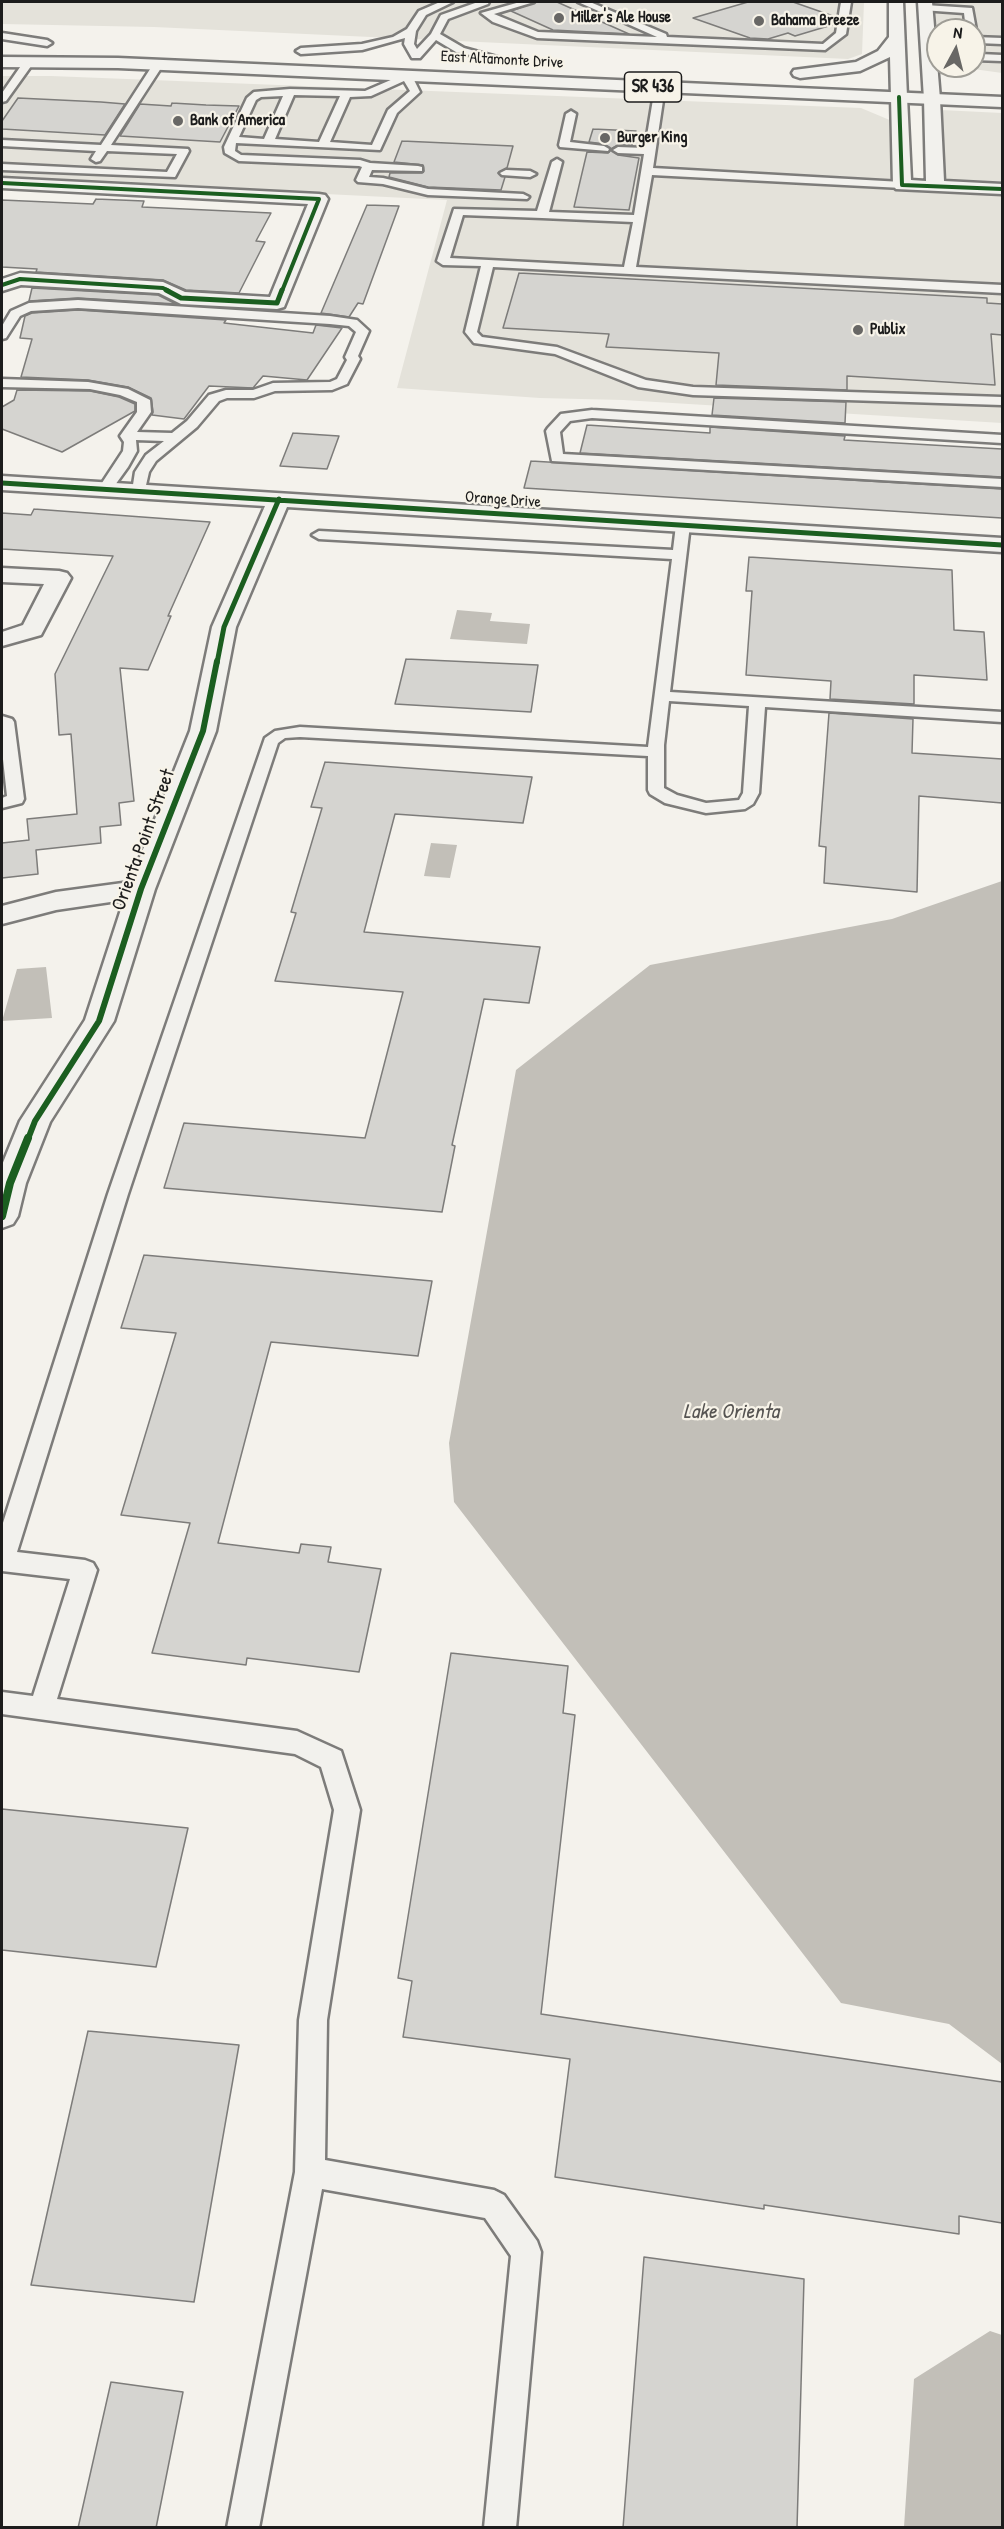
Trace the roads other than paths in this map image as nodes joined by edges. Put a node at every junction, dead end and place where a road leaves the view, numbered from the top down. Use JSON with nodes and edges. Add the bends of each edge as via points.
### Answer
{"nodes":[{"id":1,"x":448,"y":2,"type":"edge"},
{"id":2,"x":485,"y":2,"type":"edge"},
{"id":3,"x":529,"y":2,"type":"edge"},
{"id":4,"x":584,"y":2,"type":"edge"},
{"id":5,"x":846,"y":2,"type":"edge"},
{"id":6,"x":896,"y":2,"type":"edge"},
{"id":7,"x":925,"y":5,"type":"edge"},
{"id":8,"x":970,"y":18,"type":"edge"},
{"id":9,"x":411,"y":31,"type":"junction"},
{"id":10,"x":435,"y":35,"type":"junction"},
{"id":11,"x":2,"y":36,"type":"edge"},
{"id":12,"x":897,"y":38,"type":"junction"},
{"id":13,"x":675,"y":41,"type":"junction"},
{"id":14,"x":1002,"y":41,"type":"edge"},
{"id":15,"x":2,"y":42,"type":"edge"},
{"id":16,"x":986,"y":42,"type":"edge"},
{"id":17,"x":53,"y":43,"type":"joint"},
{"id":18,"x":295,"y":50,"type":"joint"},
{"id":19,"x":416,"y":56,"type":"junction"},
{"id":20,"x":986,"y":57,"type":"edge"},
{"id":21,"x":1002,"y":58,"type":"edge"},
{"id":22,"x":499,"y":59,"type":"joint"},
{"id":23,"x":2,"y":62,"type":"edge"},
{"id":24,"x":29,"y":62,"type":"junction"},
{"id":25,"x":158,"y":65,"type":"junction"},
{"id":26,"x":407,"y":76,"type":"junction"},
{"id":27,"x":899,"y":77,"type":"junction"},
{"id":28,"x":926,"y":78,"type":"edge"},
{"id":29,"x":930,"y":78,"type":"joint"},
{"id":30,"x":949,"y":79,"type":"dead end"},
{"id":31,"x":660,"y":87,"type":"junction"},
{"id":32,"x":290,"y":92,"type":"junction"},
{"id":33,"x":346,"y":94,"type":"junction"},
{"id":34,"x":813,"y":94,"type":"junction"},
{"id":35,"x":899,"y":97,"type":"junction"},
{"id":36,"x":2,"y":99,"type":"edge"},
{"id":37,"x":932,"y":99,"type":"junction"},
{"id":38,"x":1002,"y":102,"type":"edge"},
{"id":39,"x":571,"y":114,"type":"dead end"},
{"id":40,"x":901,"y":120,"type":"junction"},
{"id":41,"x":232,"y":140,"type":"junction"},
{"id":42,"x":268,"y":142,"type":"junction"},
{"id":43,"x":2,"y":143,"type":"edge"},
{"id":44,"x":322,"y":145,"type":"junction"},
{"id":45,"x":104,"y":148,"type":"junction"},
{"id":46,"x":604,"y":149,"type":"dead end"},
{"id":47,"x":618,"y":150,"type":"dead end"},
{"id":48,"x":650,"y":151,"type":"junction"},
{"id":49,"x":557,"y":162,"type":"dead end"},
{"id":50,"x":2,"y":166,"type":"edge"},
{"id":51,"x":368,"y":166,"type":"junction"},
{"id":52,"x":418,"y":169,"type":"dead end"},
{"id":53,"x":89,"y":171,"type":"junction"},
{"id":54,"x":646,"y":171,"type":"junction"},
{"id":55,"x":506,"y":173,"type":"dead end"},
{"id":56,"x":530,"y":174,"type":"dead end"},
{"id":57,"x":383,"y":181,"type":"junction"},
{"id":58,"x":2,"y":183,"type":"edge"},
{"id":59,"x":456,"y":183,"type":"dead end"},
{"id":60,"x":502,"y":185,"type":"dead end"},
{"id":61,"x":902,"y":185,"type":"junction"},
{"id":62,"x":935,"y":186,"type":"junction"},
{"id":63,"x":1002,"y":189,"type":"edge"},
{"id":64,"x":542,"y":215,"type":"junction"},
{"id":65,"x":639,"y":219,"type":"junction"},
{"id":66,"x":488,"y":264,"type":"junction"},
{"id":67,"x":629,"y":272,"type":"junction"},
{"id":68,"x":3,"y":286,"type":"edge"},
{"id":69,"x":1002,"y":289,"type":"edge"},
{"id":70,"x":2,"y":335,"type":"edge"},
{"id":71,"x":2,"y":383,"type":"edge"},
{"id":72,"x":1002,"y":401,"type":"edge"},
{"id":73,"x":127,"y":436,"type":"junction"},
{"id":74,"x":177,"y":438,"type":"junction"},
{"id":75,"x":1002,"y":439,"type":"edge"},
{"id":76,"x":2,"y":483,"type":"edge"},
{"id":77,"x":1002,"y":483,"type":"edge"},
{"id":78,"x":105,"y":489,"type":"junction"},
{"id":79,"x":139,"y":491,"type":"junction"},
{"id":80,"x":279,"y":499,"type":"junction"},
{"id":81,"x":683,"y":525,"type":"junction"},
{"id":82,"x":319,"y":536,"type":"dead end"},
{"id":83,"x":1002,"y":545,"type":"edge"},
{"id":84,"x":679,"y":555,"type":"junction"},
{"id":85,"x":2,"y":575,"type":"edge"},
{"id":86,"x":2,"y":639,"type":"edge"},
{"id":87,"x":662,"y":696,"type":"junction"},
{"id":88,"x":757,"y":701,"type":"junction"},
{"id":89,"x":1002,"y":717,"type":"edge"},
{"id":90,"x":2,"y":721,"type":"edge"},
{"id":91,"x":656,"y":753,"type":"junction"},
{"id":92,"x":2,"y":803,"type":"edge"},
{"id":93,"x":141,"y":889,"type":"junction"},
{"id":94,"x":2,"y":915,"type":"edge"},
{"id":95,"x":2,"y":1216,"type":"edge"},
{"id":96,"x":2,"y":1561,"type":"edge"},
{"id":97,"x":2,"y":1703,"type":"edge"},
{"id":98,"x":42,"y":1708,"type":"junction"},
{"id":99,"x":310,"y":2172,"type":"junction"},
{"id":100,"x":243,"y":2528,"type":"edge"},
{"id":101,"x":500,"y":2528,"type":"edge"}],
"edges":[{"from":1,"to":9,"type":"lane","via":[[422,14]]},
{"from":2,"to":10,"type":"lane","via":[[444,17]]},
{"from":3,"to":13,"type":"lane","via":[[486,13],[537,35]]},
{"from":4,"to":13,"type":"lane"},
{"from":5,"to":13,"type":"lane","via":[[841,34],[825,47]]},
{"from":6,"to":12,"type":"street"},
{"from":7,"to":8,"type":"lane","via":[[969,10]]},
{"from":9,"to":18,"type":"lane","via":[[362,47]]},
{"from":9,"to":19,"type":"lane","via":[[410,45]]},
{"from":10,"to":19,"type":"lane"},
{"from":10,"to":22,"type":"lane","via":[[460,50]]},
{"from":11,"to":17,"type":"lane"},
{"from":12,"to":27,"type":"street"},
{"from":12,"to":27,"type":"street","via":[[884,54],[860,66],[794,73]]},
{"from":14,"to":16,"type":"lane"},
{"from":15,"to":17,"type":"street"},
{"from":18,"to":19,"type":"street","name":"East Altamonte Drive"},
{"from":19,"to":22,"type":"street","name":"East Altamonte Drive"},
{"from":19,"to":26,"type":"street"},
{"from":20,"to":21,"type":"lane"},
{"from":23,"to":24,"type":"street","number":"SR 436"},
{"from":24,"to":25,"type":"street","number":"SR 436"},
{"from":24,"to":36,"type":"lane"},
{"from":25,"to":26,"type":"street","number":"SR 436"},
{"from":25,"to":45,"type":"lane"},
{"from":26,"to":31,"type":"street","number":"SR 436"},
{"from":26,"to":33,"type":"lane","via":[[368,94]]},
{"from":26,"to":44,"type":"lane","via":[[415,92],[392,112],[376,148]]},
{"from":27,"to":28,"type":"street"},
{"from":27,"to":35,"type":"street"},
{"from":29,"to":30,"type":"street"},
{"from":29,"to":37,"type":"street"},
{"from":31,"to":34,"type":"street","number":"SR 436"},
{"from":31,"to":48,"type":"lane"},
{"from":32,"to":33,"type":"lane"},
{"from":32,"to":41,"type":"lane","via":[[258,94],[252,98]]},
{"from":32,"to":42,"type":"lane"},
{"from":33,"to":44,"type":"lane"},
{"from":34,"to":35,"type":"street","number":"SR 436"},
{"from":34,"to":40,"type":"street","via":[[866,105]]},
{"from":35,"to":37,"type":"street","number":"SR 436"},
{"from":35,"to":40,"type":"street"},
{"from":37,"to":38,"type":"street","number":"SR 436"},
{"from":37,"to":62,"type":"street"},
{"from":39,"to":46,"type":"lane","via":[[564,146]]},
{"from":40,"to":61,"type":"street"},
{"from":41,"to":42,"type":"lane"},
{"from":41,"to":51,"type":"lane","via":[[230,153],[239,158]]},
{"from":42,"to":44,"type":"lane"},
{"from":43,"to":45,"type":"lane"},
{"from":45,"to":53,"type":"lane"},
{"from":45,"to":53,"type":"lane","via":[[184,151],[171,174]]},
{"from":47,"to":48,"type":"lane"},
{"from":48,"to":54,"type":"lane"},
{"from":49,"to":64,"type":"lane"},
{"from":50,"to":53,"type":"lane"},
{"from":51,"to":52,"type":"lane"},
{"from":51,"to":57,"type":"lane","via":[[362,180]]},
{"from":54,"to":61,"type":"lane"},
{"from":54,"to":65,"type":"lane"},
{"from":55,"to":56,"type":"lane"},
{"from":57,"to":59,"type":"lane"},
{"from":57,"to":60,"type":"lane","via":[[428,192],[524,192]]},
{"from":58,"to":68,"type":"street","via":[[319,199],[277,303],[181,298],[163,288],[20,279]]},
{"from":61,"to":62,"type":"street"},
{"from":62,"to":63,"type":"street"},
{"from":64,"to":65,"type":"lane"},
{"from":64,"to":66,"type":"lane","via":[[458,212],[443,261]]},
{"from":65,"to":67,"type":"lane"},
{"from":66,"to":67,"type":"lane"},
{"from":66,"to":72,"type":"lane","via":[[471,332],[478,340],[557,351],[643,384],[693,391]]},
{"from":67,"to":69,"type":"lane"},
{"from":70,"to":74,"type":"lane","via":[[15,314],[29,307],[78,304],[330,320],[353,323],[363,331],[342,381],[332,386],[273,387],[254,394],[214,398]]},
{"from":71,"to":73,"type":"lane","via":[[91,387],[143,400],[144,412]]},
{"from":73,"to":74,"type":"lane"},
{"from":73,"to":78,"type":"lane","via":[[132,442],[130,451]]},
{"from":74,"to":79,"type":"lane","via":[[151,458],[142,472]]},
{"from":75,"to":77,"type":"lane","via":[[592,414],[566,417],[554,431],[557,458]]},
{"from":76,"to":78,"type":"street","name":"Orange Drive"},
{"from":78,"to":79,"type":"street","name":"Orange Drive"},
{"from":79,"to":80,"type":"street","name":"Orange Drive"},
{"from":80,"to":81,"type":"street","name":"Orange Drive"},
{"from":80,"to":93,"type":"street","name":"Orienta Point Street","via":[[224,627],[202,731]]},
{"from":81,"to":83,"type":"street","name":"Orange Drive"},
{"from":81,"to":84,"type":"lane"},
{"from":82,"to":84,"type":"lane"},
{"from":84,"to":87,"type":"lane"},
{"from":85,"to":86,"type":"street","via":[[59,578],[33,630]]},
{"from":87,"to":88,"type":"lane"},
{"from":87,"to":91,"type":"lane"},
{"from":88,"to":89,"type":"lane"},
{"from":88,"to":91,"type":"lane","via":[[752,794],[745,804],[706,808],[670,799],[656,790]]},
{"from":90,"to":92,"type":"lane","via":[[6,722],[16,799]]},
{"from":91,"to":96,"type":"lane","via":[[300,732],[281,734],[271,741],[118,1194]]},
{"from":93,"to":94,"type":"street","via":[[56,901]]},
{"from":93,"to":95,"type":"street","name":"Orienta Point Street","via":[[99,1021],[35,1121],[10,1183]]},
{"from":96,"to":98,"type":"lane","via":[[85,1570]]},
{"from":97,"to":98,"type":"lane"},
{"from":98,"to":99,"type":"lane","via":[[297,1743],[333,1759],[346,1810],[313,2020]]},
{"from":99,"to":100,"type":"lane"},
{"from":99,"to":101,"type":"lane","via":[[494,2205],[526,2252]]}]}
